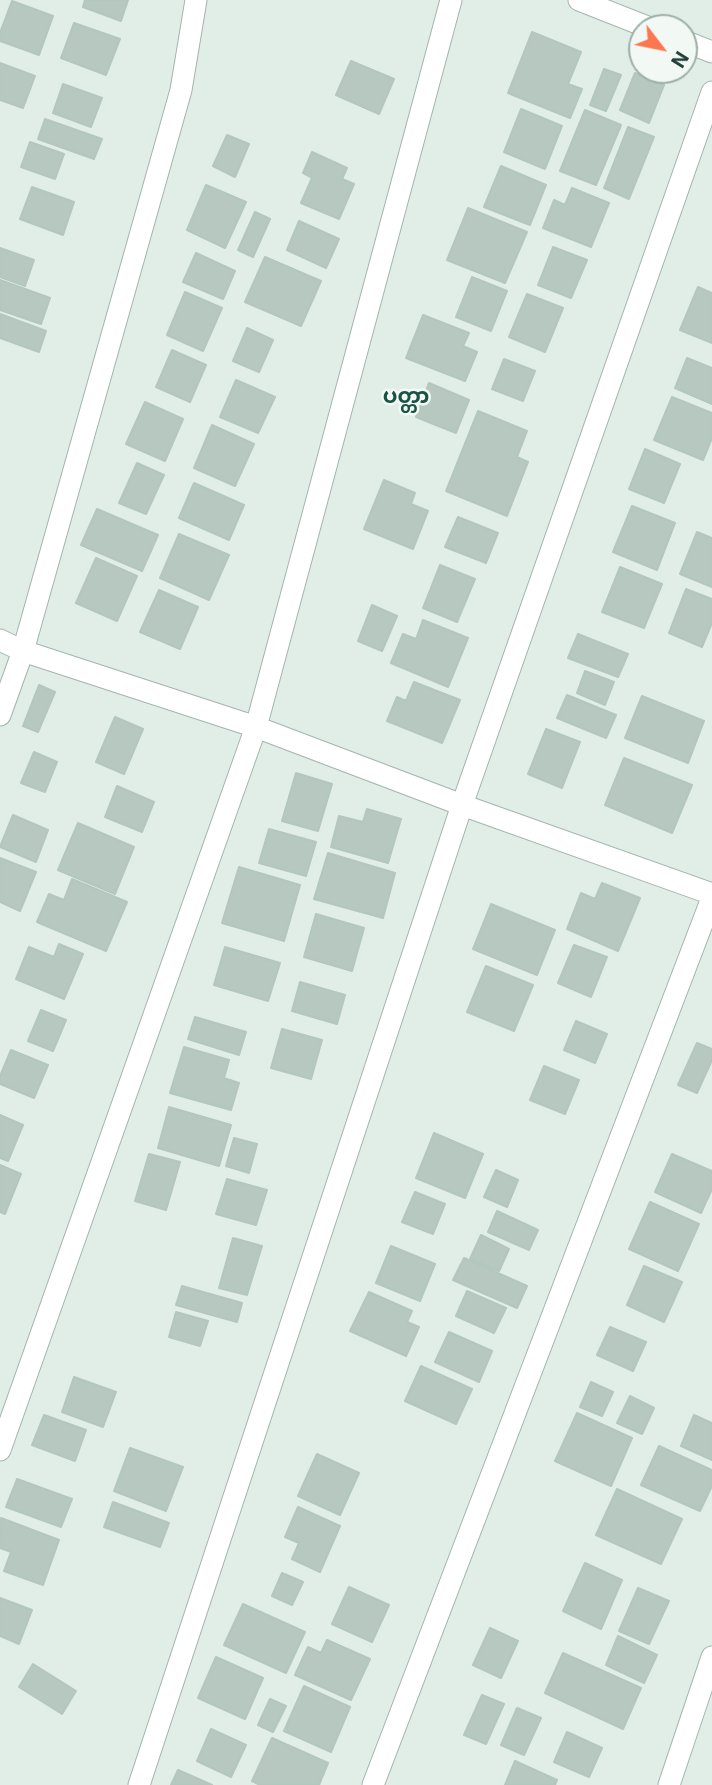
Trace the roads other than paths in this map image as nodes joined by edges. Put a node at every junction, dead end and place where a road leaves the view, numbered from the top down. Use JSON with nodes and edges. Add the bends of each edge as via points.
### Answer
{"nodes":[{"id":1,"x":196,"y":0,"type":"edge"},
{"id":2,"x":450,"y":0,"type":"edge"},
{"id":3,"x":579,"y":0,"type":"edge"},
{"id":4,"x":628,"y":19,"type":"edge"},
{"id":5,"x":712,"y":92,"type":"edge"},
{"id":6,"x":0,"y":640,"type":"edge"},
{"id":7,"x":23,"y":651,"type":"junction"},
{"id":8,"x":0,"y":715,"type":"edge"},
{"id":9,"x":257,"y":727,"type":"junction"},
{"id":10,"x":462,"y":805,"type":"junction"},
{"id":11,"x":712,"y":896,"type":"edge"},
{"id":12,"x":0,"y":1450,"type":"edge"},
{"id":13,"x":712,"y":1657,"type":"edge"},
{"id":14,"x":139,"y":1785,"type":"edge"},
{"id":15,"x":373,"y":1785,"type":"edge"},
{"id":16,"x":669,"y":1785,"type":"edge"}],
"edges":[{"from":1,"to":7,"type":"street","via":[[181,90]]},
{"from":2,"to":9,"type":"street"},
{"from":3,"to":4,"type":"street"},
{"from":5,"to":10,"type":"street"},
{"from":6,"to":7,"type":"street"},
{"from":7,"to":8,"type":"street"},
{"from":7,"to":9,"type":"street"},
{"from":9,"to":10,"type":"street"},
{"from":9,"to":12,"type":"street"},
{"from":10,"to":11,"type":"street"},
{"from":10,"to":14,"type":"street"},
{"from":11,"to":15,"type":"street"},
{"from":13,"to":16,"type":"street"}]}
